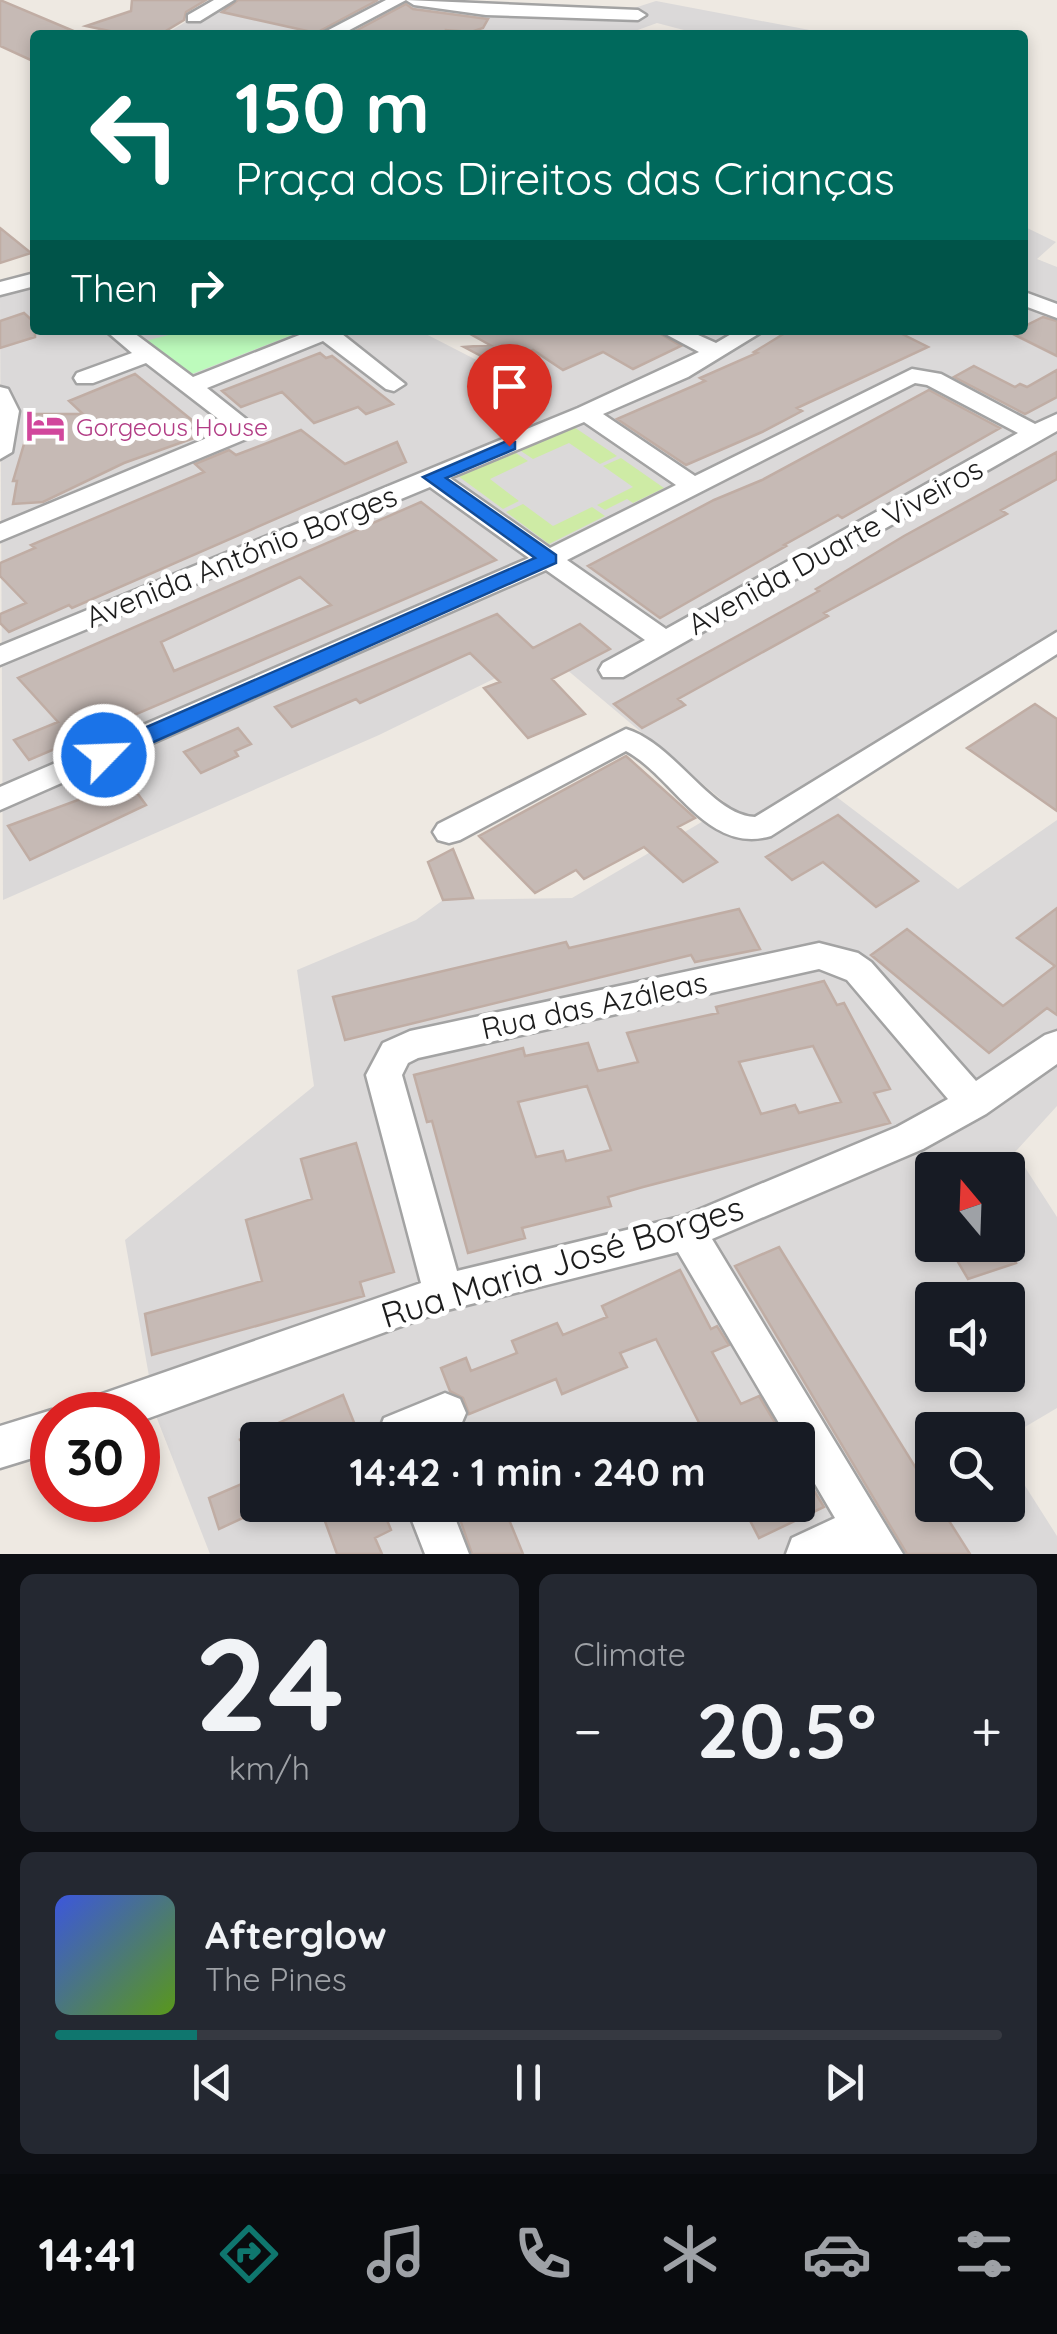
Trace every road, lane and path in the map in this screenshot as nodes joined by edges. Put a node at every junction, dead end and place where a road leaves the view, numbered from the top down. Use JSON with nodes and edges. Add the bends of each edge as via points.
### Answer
{"nodes":[{"id":1,"x":226,"y":0,"type":"edge"},
{"id":2,"x":398,"y":0,"type":"edge"},
{"id":3,"x":414,"y":0,"type":"edge"},
{"id":4,"x":641,"y":8,"type":"edge"},
{"id":5,"x":194,"y":18,"type":"dead end"},
{"id":6,"x":337,"y":30,"type":"edge"},
{"id":7,"x":30,"y":277,"type":"edge"},
{"id":8,"x":0,"y":285,"type":"edge"},
{"id":9,"x":1028,"y":300,"type":"edge"},
{"id":10,"x":1057,"y":312,"type":"edge"},
{"id":11,"x":122,"y":335,"type":"edge"},
{"id":12,"x":315,"y":335,"type":"edge"},
{"id":13,"x":330,"y":335,"type":"edge"},
{"id":14,"x":680,"y":335,"type":"edge"},
{"id":15,"x":746,"y":335,"type":"edge"},
{"id":16,"x":718,"y":352,"type":"junction"},
{"id":17,"x":147,"y":355,"type":"junction"},
{"id":18,"x":85,"y":378,"type":"dead end"},
{"id":19,"x":394,"y":384,"type":"dead end"},
{"id":20,"x":188,"y":387,"type":"junction"},
{"id":21,"x":0,"y":394,"type":"edge"},
{"id":22,"x":586,"y":413,"type":"junction"},
{"id":23,"x":1046,"y":427,"type":"edge"},
{"id":24,"x":0,"y":452,"type":"edge"},
{"id":25,"x":432,"y":477,"type":"junction"},
{"id":26,"x":693,"y":486,"type":"junction"},
{"id":27,"x":0,"y":533,"type":"edge"},
{"id":28,"x":549,"y":559,"type":"junction"},
{"id":29,"x":666,"y":642,"type":"junction"},
{"id":30,"x":1057,"y":642,"type":"edge"},
{"id":31,"x":0,"y":656,"type":"edge"},
{"id":32,"x":612,"y":670,"type":"dead end"},
{"id":33,"x":0,"y":799,"type":"edge"},
{"id":34,"x":449,"y":832,"type":"dead end"},
{"id":35,"x":1057,"y":1045,"type":"edge"},
{"id":36,"x":973,"y":1103,"type":"junction"},
{"id":37,"x":687,"y":1232,"type":"junction"},
{"id":38,"x":443,"y":1293,"type":"junction"},
{"id":39,"x":160,"y":1393,"type":"edge"},
{"id":40,"x":445,"y":1413,"type":"dead end"},
{"id":41,"x":424,"y":1422,"type":"edge"},
{"id":42,"x":30,"y":1437,"type":"edge"},
{"id":43,"x":0,"y":1447,"type":"edge"},
{"id":44,"x":435,"y":1522,"type":"edge"},
{"id":45,"x":872,"y":1541,"type":"edge"},
{"id":46,"x":447,"y":1554,"type":"edge"},
{"id":47,"x":808,"y":1554,"type":"edge"}],
"edges":[{"from":1,"to":5,"type":"street"},
{"from":2,"to":6,"type":"street"},
{"from":3,"to":4,"type":"street","via":[[486,10]]},
{"from":7,"to":8,"type":"street"},
{"from":9,"to":10,"type":"street"},
{"from":11,"to":17,"type":"street"},
{"from":12,"to":20,"type":"street"},
{"from":13,"to":19,"type":"street"},
{"from":14,"to":16,"type":"street"},
{"from":15,"to":16,"type":"street","name":"Avenida António Borges"},
{"from":16,"to":22,"type":"street","name":"Avenida António Borges"},
{"from":17,"to":18,"type":"street"},
{"from":17,"to":20,"type":"street"},
{"from":20,"to":27,"type":"street","via":[[233,420],[240,430],[233,439]]},
{"from":21,"to":24,"type":"street","via":[[7,411]]},
{"from":22,"to":25,"type":"street","name":"Avenida António Borges"},
{"from":22,"to":26,"type":"street"},
{"from":23,"to":26,"type":"street","via":[[920,376],[904,378]]},
{"from":23,"to":29,"type":"street","name":"Avenida Duarte Viveiros"},
{"from":25,"to":28,"type":"street"},
{"from":25,"to":31,"type":"street","name":"Avenida António Borges"},
{"from":26,"to":28,"type":"street"},
{"from":28,"to":29,"type":"street"},
{"from":28,"to":33,"type":"street"},
{"from":29,"to":32,"type":"street","name":"Avenida Duarte Viveiros"},
{"from":30,"to":34,"type":"street","via":[[760,828],[728,824],[648,749],[626,739]]},
{"from":35,"to":36,"type":"street","name":"Rua Maria José Borges"},
{"from":36,"to":37,"type":"street","name":"Rua Maria José Borges","via":[[837,1171]]},
{"from":36,"to":38,"type":"street","name":"Rua das Azáleas","via":[[858,971],[820,956],[410,1045],[395,1053],[384,1075]]},
{"from":37,"to":38,"type":"street","name":"Rua Maria José Borges"},
{"from":37,"to":45,"type":"street"},
{"from":38,"to":39,"type":"street","name":"Rua Maria José Borges"},
{"from":40,"to":41,"type":"street"},
{"from":42,"to":43,"type":"street"},
{"from":44,"to":46,"type":"street"},
{"from":45,"to":47,"type":"street"}]}
